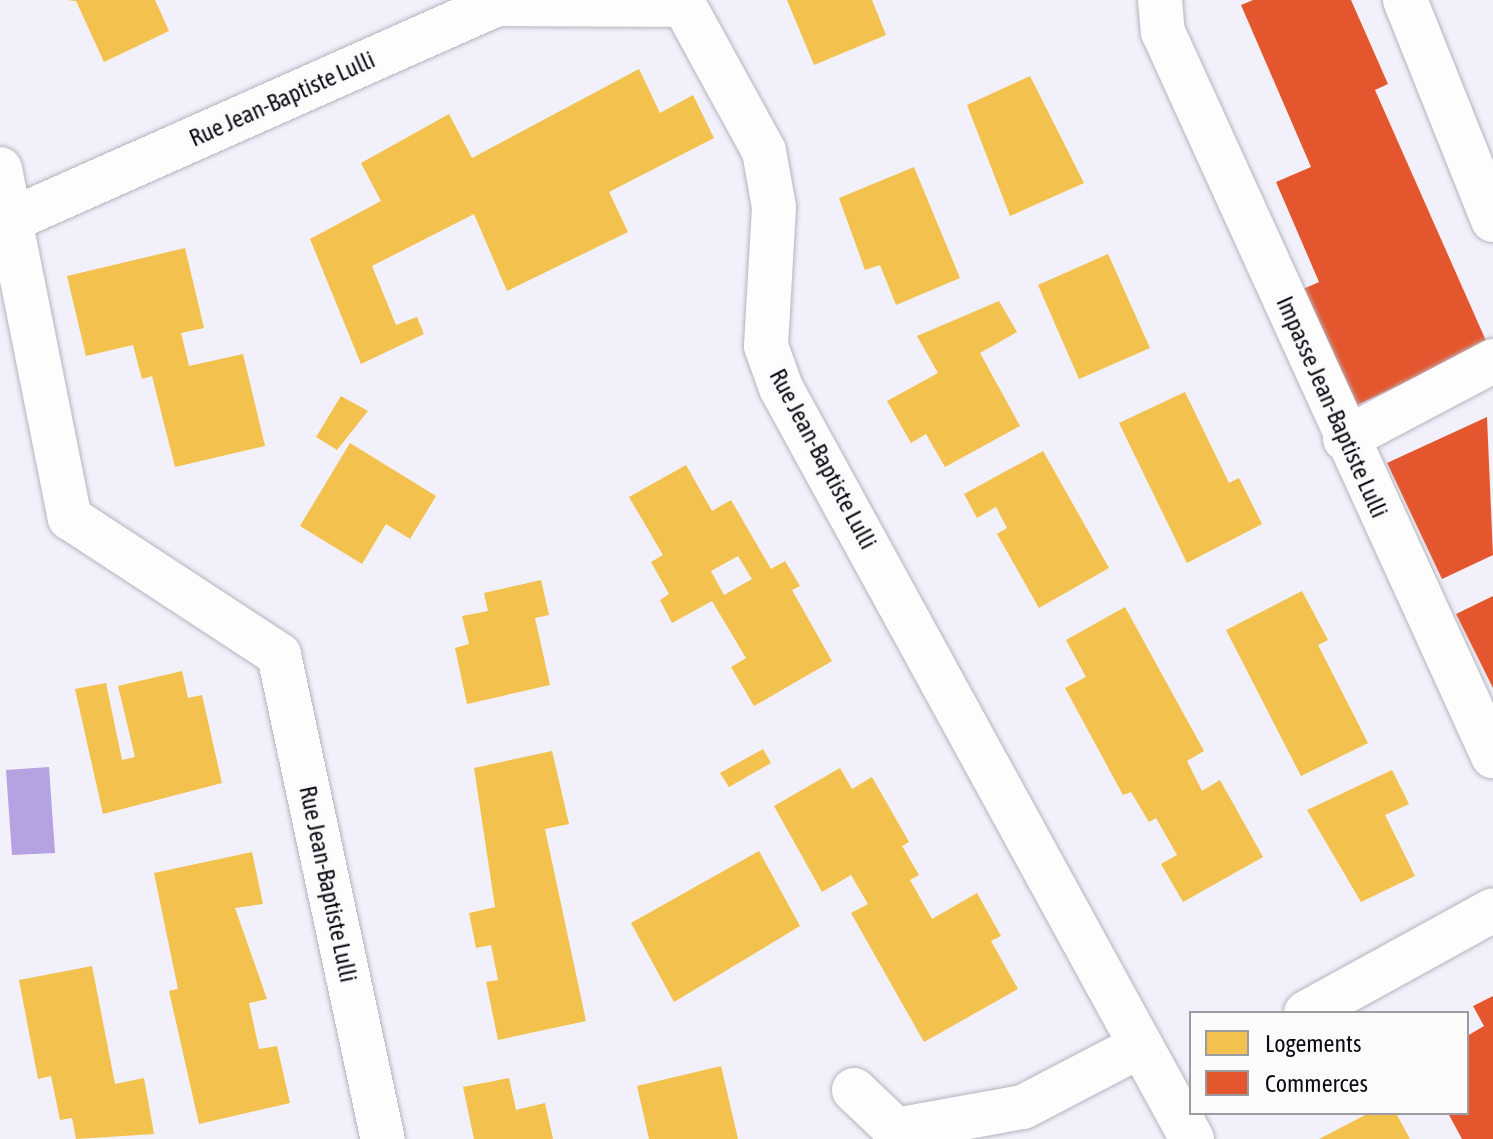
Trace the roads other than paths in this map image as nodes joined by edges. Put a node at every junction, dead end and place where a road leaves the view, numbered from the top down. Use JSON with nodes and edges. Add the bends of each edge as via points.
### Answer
{"nodes":[{"id":1,"x":1160,"y":0,"type":"edge"},
{"id":2,"x":1405,"y":0,"type":"edge"},
{"id":3,"x":0,"y":169,"type":"edge"},
{"id":4,"x":13,"y":219,"type":"junction"},
{"id":5,"x":1493,"y":220,"type":"edge"},
{"id":6,"x":1493,"y":361,"type":"edge"},
{"id":7,"x":1345,"y":439,"type":"junction"},
{"id":8,"x":1493,"y":756,"type":"edge"},
{"id":9,"x":1493,"y":910,"type":"edge"},
{"id":10,"x":1310,"y":1011,"type":"edge"},
{"id":11,"x":1140,"y":1046,"type":"junction"},
{"id":12,"x":1178,"y":1084,"type":"edge"},
{"id":13,"x":854,"y":1090,"type":"dead end"},
{"id":14,"x":383,"y":1139,"type":"edge"},
{"id":15,"x":1192,"y":1139,"type":"edge"}],
"edges":[{"from":1,"to":7,"type":"street","name":"Impasse Jean-Baptiste Lulli","via":[[1174,56]]},
{"from":2,"to":5,"type":"street"},
{"from":3,"to":4,"type":"street","name":"Rue Jean-Baptiste Lulli"},
{"from":4,"to":11,"type":"street","name":"Rue Jean-Baptiste Lulli","via":[[497,4],[684,5],[764,151],[774,207],[766,346],[781,388]]},
{"from":4,"to":14,"type":"street","name":"Rue Jean-Baptiste Lulli","via":[[70,518],[279,655]]},
{"from":6,"to":7,"type":"street"},
{"from":7,"to":8,"type":"street","name":"Impasse Jean-Baptiste Lulli"},
{"from":9,"to":10,"type":"street"},
{"from":11,"to":12,"type":"street","name":"Rue Jean-Baptiste Lulli"},
{"from":11,"to":13,"type":"street","via":[[1023,1107],[896,1130]]},
{"from":12,"to":15,"type":"street","name":"Rue Jean-Baptiste Lulli"}]}
